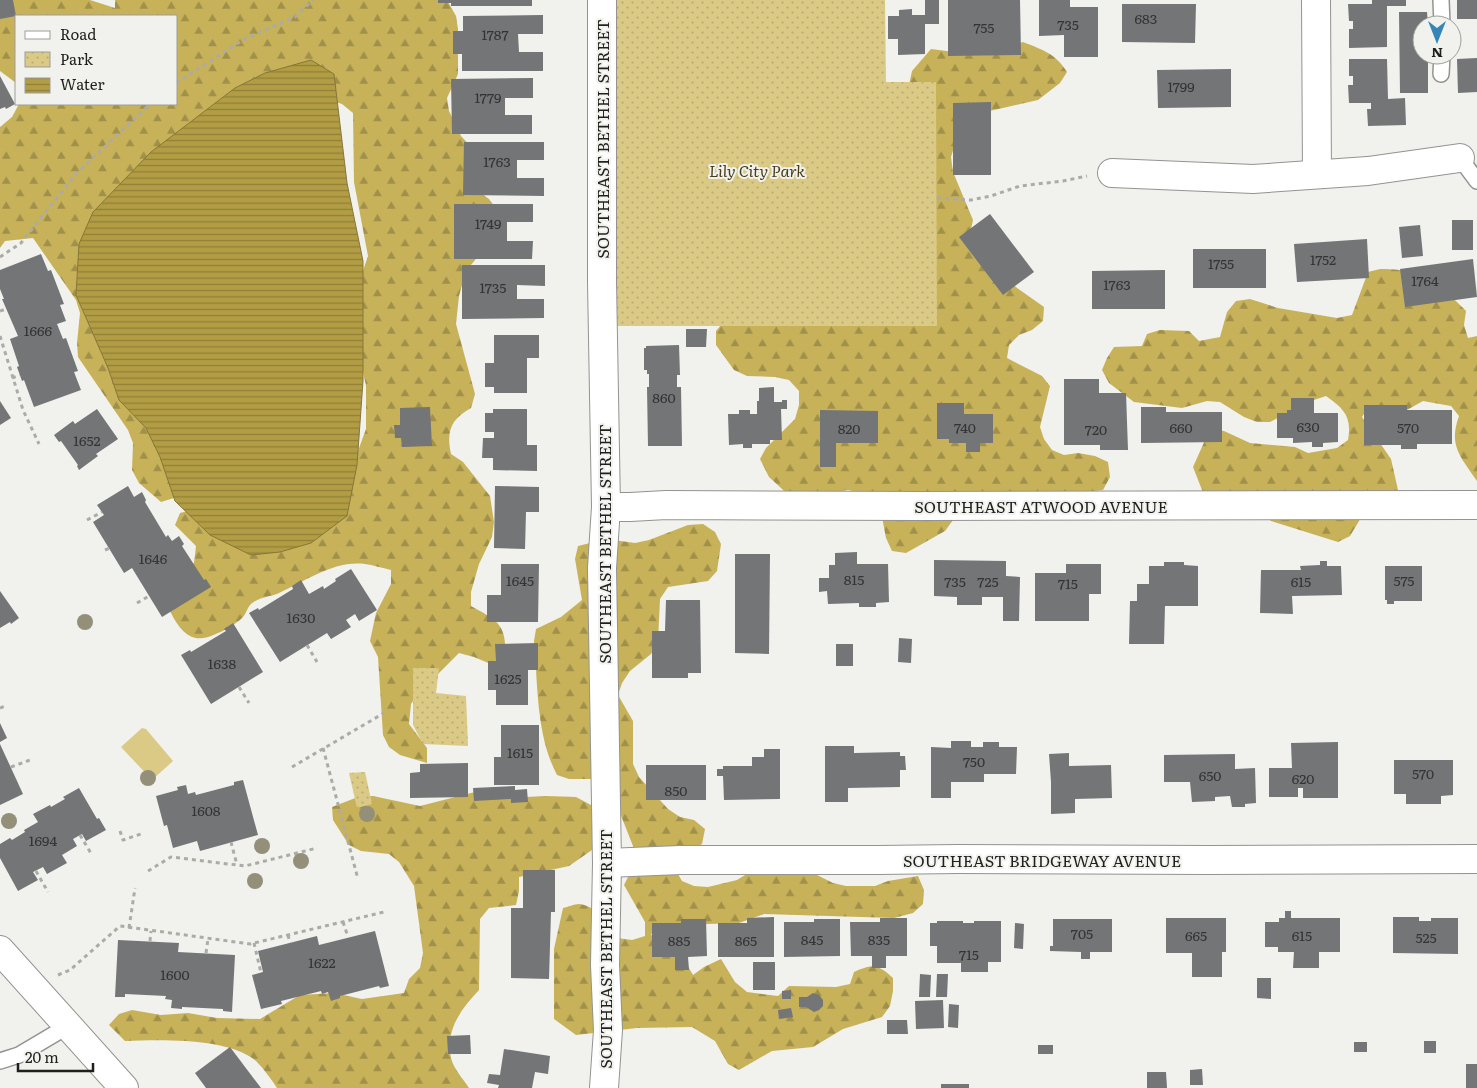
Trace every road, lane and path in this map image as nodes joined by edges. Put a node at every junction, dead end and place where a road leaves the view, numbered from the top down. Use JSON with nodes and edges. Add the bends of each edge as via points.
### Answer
{"nodes":[{"id":1,"x":313,"y":0,"type":"edge"},
{"id":2,"x":602,"y":0,"type":"edge"},
{"id":3,"x":1316,"y":0,"type":"edge"},
{"id":4,"x":1440,"y":0,"type":"edge"},
{"id":5,"x":1441,"y":15,"type":"edge"},
{"id":6,"x":1441,"y":65,"type":"edge"},
{"id":7,"x":1441,"y":74,"type":"dead end"},
{"id":8,"x":178,"y":82,"type":"edge"},
{"id":9,"x":149,"y":105,"type":"edge"},
{"id":10,"x":1460,"y":158,"type":"joint"},
{"id":11,"x":1112,"y":173,"type":"joint"},
{"id":12,"x":1317,"y":174,"type":"junction"},
{"id":13,"x":1477,"y":181,"type":"edge"},
{"id":14,"x":937,"y":198,"type":"dead end"},
{"id":15,"x":0,"y":257,"type":"edge"},
{"id":16,"x":6,"y":309,"type":"dead end"},
{"id":17,"x":0,"y":311,"type":"edge"},
{"id":18,"x":0,"y":336,"type":"edge"},
{"id":19,"x":20,"y":375,"type":"dead end"},
{"id":20,"x":12,"y":378,"type":"junction"},
{"id":21,"x":39,"y":444,"type":"dead end"},
{"id":22,"x":1477,"y":505,"type":"edge"},
{"id":23,"x":606,"y":507,"type":"junction"},
{"id":24,"x":102,"y":512,"type":"dead end"},
{"id":25,"x":87,"y":520,"type":"dead end"},
{"id":26,"x":110,"y":548,"type":"dead end"},
{"id":27,"x":105,"y":550,"type":"dead end"},
{"id":28,"x":149,"y":596,"type":"dead end"},
{"id":29,"x":137,"y":603,"type":"dead end"},
{"id":30,"x":307,"y":645,"type":"dead end"},
{"id":31,"x":318,"y":662,"type":"dead end"},
{"id":32,"x":239,"y":687,"type":"dead end"},
{"id":33,"x":249,"y":703,"type":"dead end"},
{"id":34,"x":4,"y":706,"type":"dead end"},
{"id":35,"x":0,"y":708,"type":"edge"},
{"id":36,"x":384,"y":712,"type":"dead end"},
{"id":37,"x":323,"y":748,"type":"junction"},
{"id":38,"x":30,"y":760,"type":"dead end"},
{"id":39,"x":11,"y":767,"type":"dead end"},
{"id":40,"x":292,"y":767,"type":"dead end"},
{"id":41,"x":120,"y":832,"type":"dead end"},
{"id":42,"x":141,"y":834,"type":"dead end"},
{"id":43,"x":80,"y":835,"type":"dead end"},
{"id":44,"x":231,"y":842,"type":"dead end"},
{"id":45,"x":317,"y":848,"type":"dead end"},
{"id":46,"x":92,"y":855,"type":"dead end"},
{"id":47,"x":1477,"y":859,"type":"edge"},
{"id":48,"x":607,"y":863,"type":"junction"},
{"id":49,"x":237,"y":865,"type":"junction"},
{"id":50,"x":36,"y":871,"type":"dead end"},
{"id":51,"x":148,"y":871,"type":"dead end"},
{"id":52,"x":358,"y":879,"type":"dead end"},
{"id":53,"x":135,"y":888,"type":"dead end"},
{"id":54,"x":48,"y":892,"type":"dead end"},
{"id":55,"x":384,"y":912,"type":"dead end"},
{"id":56,"x":343,"y":922,"type":"junction"},
{"id":57,"x":129,"y":928,"type":"junction"},
{"id":58,"x":152,"y":931,"type":"junction"},
{"id":59,"x":288,"y":935,"type":"junction"},
{"id":60,"x":348,"y":937,"type":"dead end"},
{"id":61,"x":208,"y":939,"type":"junction"},
{"id":62,"x":150,"y":941,"type":"dead end"},
{"id":63,"x":254,"y":943,"type":"junction"},
{"id":64,"x":290,"y":943,"type":"dead end"},
{"id":65,"x":0,"y":950,"type":"edge"},
{"id":66,"x":206,"y":953,"type":"dead end"},
{"id":67,"x":261,"y":972,"type":"dead end"},
{"id":68,"x":57,"y":976,"type":"dead end"},
{"id":69,"x":68,"y":1026,"type":"junction"},
{"id":70,"x":0,"y":1061,"type":"edge"},
{"id":71,"x":124,"y":1088,"type":"edge"},
{"id":72,"x":604,"y":1088,"type":"edge"}],
"edges":[{"from":1,"to":8,"type":"path","via":[[295,17],[246,38]]},
{"from":2,"to":23,"type":"street","name":"SOUTHEAST BETHEL STREET"},
{"from":3,"to":12,"type":"street"},
{"from":4,"to":5,"type":"lane"},
{"from":6,"to":7,"type":"lane"},
{"from":9,"to":15,"type":"path","via":[[76,174],[22,243]]},
{"from":10,"to":12,"type":"street","via":[[1368,171]]},
{"from":10,"to":13,"type":"lane"},
{"from":11,"to":12,"type":"street","via":[[1252,179]]},
{"from":11,"to":14,"type":"path","via":[[1020,186],[971,200]]},
{"from":16,"to":17,"type":"path"},
{"from":18,"to":20,"type":"path"},
{"from":19,"to":20,"type":"path"},
{"from":20,"to":21,"type":"path"},
{"from":22,"to":23,"type":"street","name":"SOUTHEAST ATWOOD AVENUE","via":[[666,504]]},
{"from":23,"to":48,"type":"street","name":"SOUTHEAST BETHEL STREET","via":[[602,568]]},
{"from":24,"to":25,"type":"path"},
{"from":26,"to":27,"type":"path"},
{"from":28,"to":29,"type":"path"},
{"from":30,"to":31,"type":"path"},
{"from":32,"to":33,"type":"path"},
{"from":34,"to":35,"type":"path"},
{"from":36,"to":37,"type":"path"},
{"from":37,"to":40,"type":"path"},
{"from":37,"to":52,"type":"path"},
{"from":38,"to":39,"type":"path"},
{"from":41,"to":42,"type":"path","via":[[123,840]]},
{"from":43,"to":46,"type":"path"},
{"from":44,"to":49,"type":"path"},
{"from":45,"to":49,"type":"path","via":[[245,866]]},
{"from":47,"to":48,"type":"street","name":"SOUTHEAST BRIDGEWAY AVENUE","via":[[958,858]]},
{"from":48,"to":72,"type":"street","name":"SOUTHEAST BETHEL STREET","via":[[608,1030]]},
{"from":49,"to":51,"type":"path","via":[[171,857]]},
{"from":50,"to":54,"type":"path"},
{"from":53,"to":57,"type":"path"},
{"from":55,"to":56,"type":"path"},
{"from":56,"to":59,"type":"path"},
{"from":56,"to":60,"type":"path"},
{"from":57,"to":58,"type":"path"},
{"from":57,"to":68,"type":"path","via":[[120,926],[70,970]]},
{"from":58,"to":61,"type":"path"},
{"from":58,"to":62,"type":"path"},
{"from":59,"to":63,"type":"path"},
{"from":59,"to":64,"type":"path"},
{"from":61,"to":63,"type":"path"},
{"from":61,"to":66,"type":"path"},
{"from":63,"to":67,"type":"path"},
{"from":65,"to":69,"type":"street"},
{"from":69,"to":70,"type":"lane","via":[[18,1055]]},
{"from":69,"to":71,"type":"street"}]}
